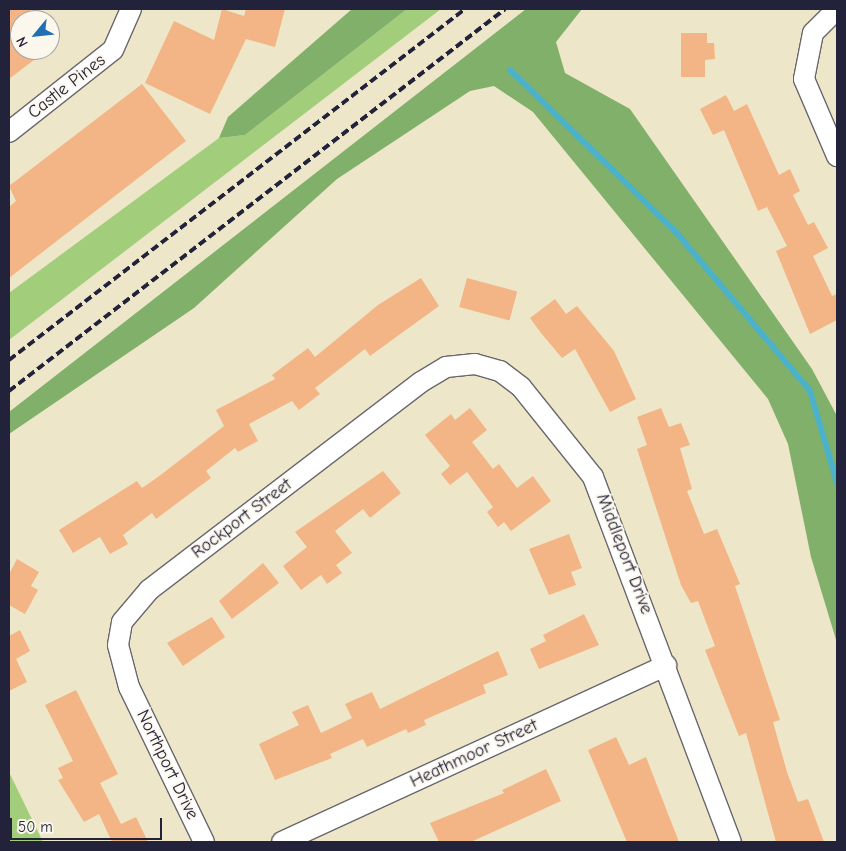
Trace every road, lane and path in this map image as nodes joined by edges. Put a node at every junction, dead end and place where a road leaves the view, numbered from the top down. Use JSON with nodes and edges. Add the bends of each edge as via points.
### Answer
{"nodes":[{"id":1,"x":131,"y":9,"type":"edge"},
{"id":2,"x":837,"y":9,"type":"edge"},
{"id":3,"x":9,"y":132,"type":"edge"},
{"id":4,"x":837,"y":156,"type":"edge"},
{"id":5,"x":421,"y":382,"type":"joint"},
{"id":6,"x":666,"y":666,"type":"junction"},
{"id":7,"x":129,"y":687,"type":"joint"},
{"id":8,"x":204,"y":842,"type":"edge"},
{"id":9,"x":282,"y":842,"type":"edge"},
{"id":10,"x":731,"y":842,"type":"edge"}],
"edges":[{"from":1,"to":3,"type":"street","name":"Castle Pines","via":[[113,50]]},
{"from":2,"to":4,"type":"street","via":[[813,32],[805,55],[804,79],[811,103]]},
{"from":5,"to":6,"type":"street","name":"Middleport Drive","via":[[446,367],[475,364],[500,371],[521,387],[594,477]]},
{"from":5,"to":7,"type":"street","name":"Rockport Street","via":[[135,604],[122,622],[118,644]]},
{"from":6,"to":9,"type":"street","name":"Heathmoor Street"},
{"from":6,"to":10,"type":"street","name":"Middleport Drive"},
{"from":7,"to":8,"type":"street","name":"Northport Drive"}]}
